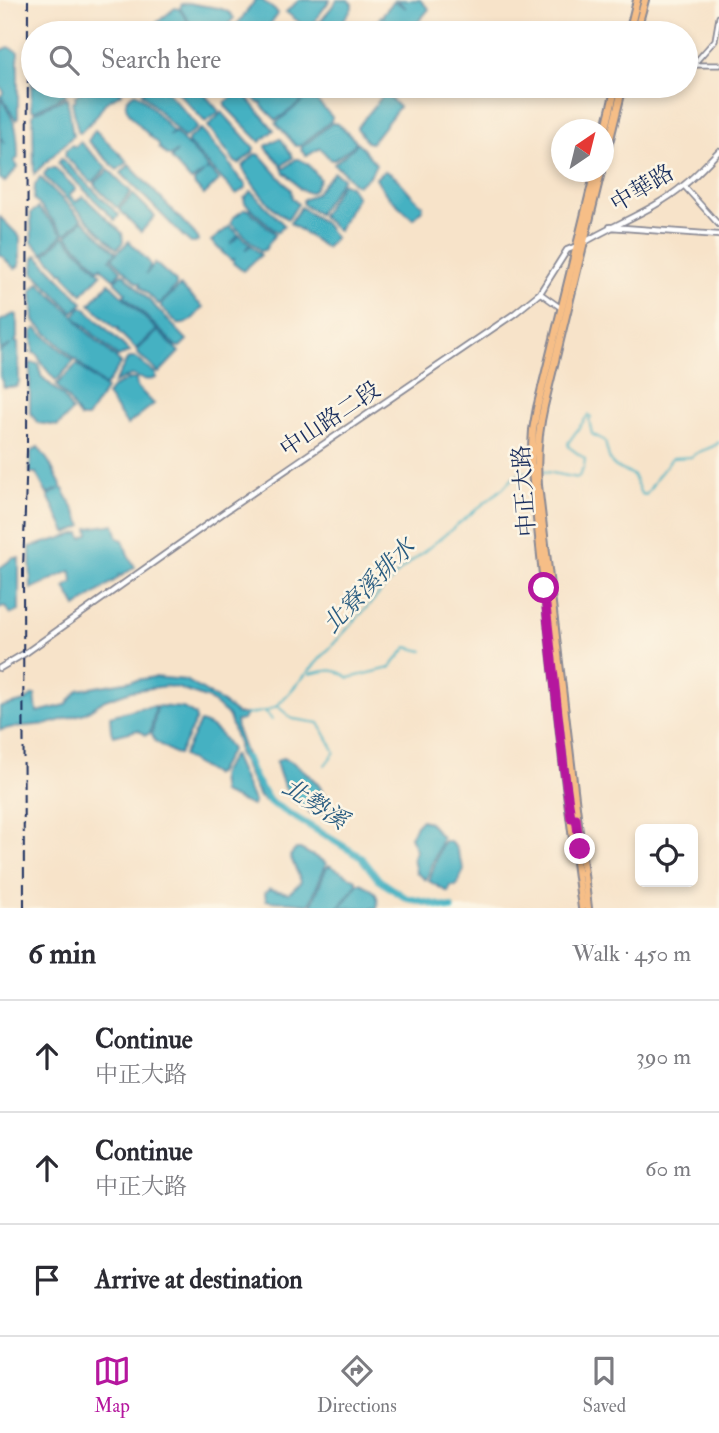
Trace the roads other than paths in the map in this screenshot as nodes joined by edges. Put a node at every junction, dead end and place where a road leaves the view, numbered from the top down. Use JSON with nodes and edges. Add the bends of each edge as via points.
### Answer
{"nodes":[{"id":1,"x":637,"y":0,"type":"edge"},
{"id":2,"x":645,"y":0,"type":"edge"},
{"id":3,"x":719,"y":18,"type":"edge"},
{"id":4,"x":632,"y":21,"type":"edge"},
{"id":5,"x":639,"y":21,"type":"edge"},
{"id":6,"x":698,"y":59,"type":"edge"},
{"id":7,"x":698,"y":65,"type":"edge"},
{"id":8,"x":719,"y":65,"type":"edge"},
{"id":9,"x":613,"y":98,"type":"edge"},
{"id":10,"x":620,"y":98,"type":"edge"},
{"id":11,"x":608,"y":119,"type":"edge"},
{"id":12,"x":614,"y":122,"type":"edge"},
{"id":13,"x":719,"y":151,"type":"edge"},
{"id":14,"x":593,"y":182,"type":"edge"},
{"id":15,"x":598,"y":182,"type":"edge"},
{"id":16,"x":684,"y":186,"type":"junction"},
{"id":17,"x":719,"y":225,"type":"edge"},
{"id":18,"x":610,"y":228,"type":"junction"},
{"id":19,"x":719,"y":235,"type":"edge"},
{"id":20,"x":580,"y":244,"type":"junction"},
{"id":21,"x":540,"y":293,"type":"junction"},
{"id":22,"x":562,"y":308,"type":"junction"},
{"id":23,"x":0,"y":668,"type":"edge"},
{"id":24,"x":574,"y":818,"type":"junction"},
{"id":25,"x":582,"y":908,"type":"edge"},
{"id":26,"x":588,"y":908,"type":"edge"}],
"edges":[{"from":1,"to":4,"type":"main road"},
{"from":2,"to":5,"type":"main road"},
{"from":3,"to":6,"type":"street","via":[[715,40]]},
{"from":7,"to":8,"type":"street"},
{"from":9,"to":11,"type":"main road"},
{"from":10,"to":12,"type":"main road"},
{"from":13,"to":16,"type":"street","name":"中華路"},
{"from":14,"to":20,"type":"main road","name":"中山路二段"},
{"from":15,"to":20,"type":"main road","name":"中山路二段"},
{"from":16,"to":17,"type":"street"},
{"from":16,"to":18,"type":"street","name":"中華路"},
{"from":18,"to":19,"type":"street"},
{"from":18,"to":20,"type":"street","name":"中華路"},
{"from":20,"to":21,"type":"street","name":"中山路二段","via":[[567,250]]},
{"from":20,"to":22,"type":"main road","name":"中正大路"},
{"from":20,"to":24,"type":"main road","name":"中正大路","via":[[538,431],[537,454]]},
{"from":21,"to":22,"type":"street"},
{"from":21,"to":23,"type":"street","name":"中山路二段"},
{"from":22,"to":24,"type":"main road","name":"中正大路","via":[[537,408],[531,463],[564,769]]},
{"from":24,"to":25,"type":"main road","name":"中正大路"},
{"from":24,"to":26,"type":"main road","name":"中正大路"}]}
